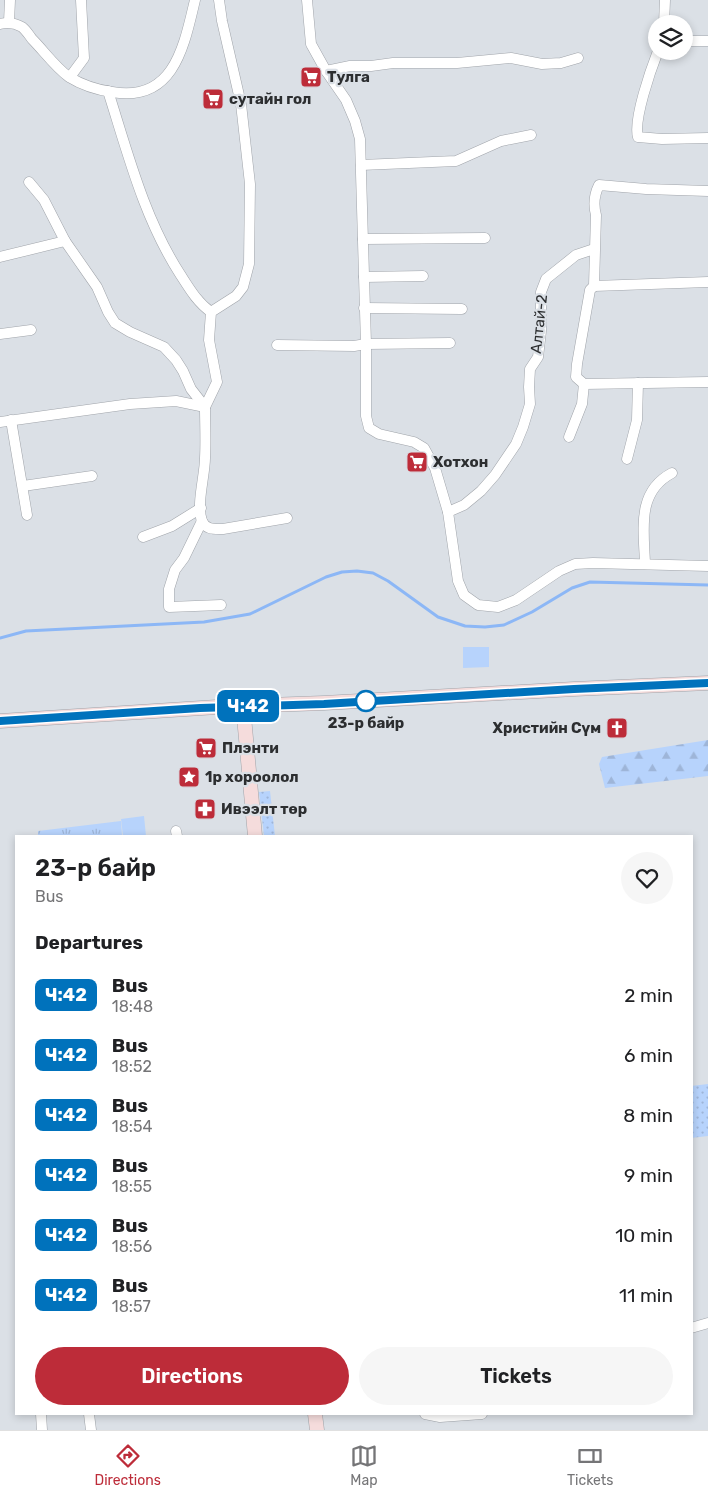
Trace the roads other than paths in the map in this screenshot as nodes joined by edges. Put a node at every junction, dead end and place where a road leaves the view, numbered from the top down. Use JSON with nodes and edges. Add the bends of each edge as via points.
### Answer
{"nodes":[{"id":1,"x":10,"y":0,"type":"edge"},
{"id":2,"x":81,"y":0,"type":"edge"},
{"id":3,"x":195,"y":0,"type":"edge"},
{"id":4,"x":219,"y":0,"type":"edge"},
{"id":5,"x":307,"y":0,"type":"edge"},
{"id":6,"x":665,"y":0,"type":"edge"},
{"id":7,"x":664,"y":15,"type":"edge"},
{"id":8,"x":4,"y":23,"type":"edge"},
{"id":9,"x":693,"y":41,"type":"edge"},
{"id":10,"x":708,"y":41,"type":"edge"},
{"id":11,"x":578,"y":58,"type":"dead end"},
{"id":12,"x":655,"y":60,"type":"edge"},
{"id":13,"x":326,"y":72,"type":"junction"},
{"id":14,"x":70,"y":77,"type":"junction"},
{"id":15,"x":108,"y":91,"type":"junction"},
{"id":16,"x":531,"y":135,"type":"dead end"},
{"id":17,"x":708,"y":138,"type":"edge"},
{"id":18,"x":361,"y":165,"type":"junction"},
{"id":19,"x":29,"y":182,"type":"dead end"},
{"id":20,"x":708,"y":191,"type":"edge"},
{"id":21,"x":485,"y":238,"type":"dead end"},
{"id":22,"x":363,"y":239,"type":"junction"},
{"id":23,"x":65,"y":240,"type":"junction"},
{"id":24,"x":594,"y":248,"type":"junction"},
{"id":25,"x":0,"y":257,"type":"edge"},
{"id":26,"x":423,"y":276,"type":"dead end"},
{"id":27,"x":364,"y":277,"type":"junction"},
{"id":28,"x":708,"y":282,"type":"edge"},
{"id":29,"x":594,"y":286,"type":"junction"},
{"id":30,"x":364,"y":308,"type":"junction"},
{"id":31,"x":462,"y":309,"type":"dead end"},
{"id":32,"x":211,"y":312,"type":"junction"},
{"id":33,"x":31,"y":330,"type":"dead end"},
{"id":34,"x":0,"y":334,"type":"edge"},
{"id":35,"x":450,"y":343,"type":"dead end"},
{"id":36,"x":366,"y":344,"type":"junction"},
{"id":37,"x":277,"y":345,"type":"dead end"},
{"id":38,"x":708,"y":382,"type":"edge"},
{"id":39,"x":638,"y":383,"type":"junction"},
{"id":40,"x":584,"y":384,"type":"junction"},
{"id":41,"x":205,"y":407,"type":"junction"},
{"id":42,"x":11,"y":420,"type":"junction"},
{"id":43,"x":0,"y":422,"type":"edge"},
{"id":44,"x":569,"y":437,"type":"dead end"},
{"id":45,"x":627,"y":459,"type":"dead end"},
{"id":46,"x":672,"y":473,"type":"dead end"},
{"id":47,"x":92,"y":476,"type":"dead end"},
{"id":48,"x":23,"y":486,"type":"junction"},
{"id":49,"x":201,"y":508,"type":"junction"},
{"id":50,"x":448,"y":512,"type":"junction"},
{"id":51,"x":26,"y":515,"type":"dead end"},
{"id":52,"x":287,"y":518,"type":"dead end"},
{"id":53,"x":202,"y":521,"type":"junction"},
{"id":54,"x":143,"y":537,"type":"dead end"},
{"id":55,"x":645,"y":564,"type":"junction"},
{"id":56,"x":708,"y":566,"type":"edge"},
{"id":57,"x":221,"y":606,"type":"dead end"},
{"id":58,"x":708,"y":683,"type":"edge"},
{"id":59,"x":243,"y":706,"type":"junction"},
{"id":60,"x":0,"y":721,"type":"edge"},
{"id":61,"x":255,"y":835,"type":"edge"},
{"id":62,"x":708,"y":1323,"type":"edge"},
{"id":63,"x":693,"y":1327,"type":"edge"},
{"id":64,"x":41,"y":1415,"type":"edge"},
{"id":65,"x":90,"y":1415,"type":"edge"},
{"id":66,"x":315,"y":1415,"type":"edge"},
{"id":67,"x":430,"y":1415,"type":"edge"},
{"id":68,"x":468,"y":1415,"type":"edge"},
{"id":69,"x":42,"y":1430,"type":"edge"},
{"id":70,"x":91,"y":1430,"type":"edge"},
{"id":71,"x":317,"y":1430,"type":"edge"}],
"edges":[{"from":1,"to":8,"type":"street"},
{"from":2,"to":14,"type":"street","via":[[84,58]]},
{"from":3,"to":15,"type":"street","via":[[184,46],[166,77],[153,88],[140,92]]},
{"from":4,"to":32,"type":"street","via":[[241,104],[250,184],[249,264],[243,287],[236,296]]},
{"from":5,"to":13,"type":"street","via":[[312,44]]},
{"from":6,"to":7,"type":"street"},
{"from":8,"to":14,"type":"street","via":[[22,27]]},
{"from":9,"to":10,"type":"street"},
{"from":11,"to":13,"type":"street","via":[[542,64],[511,58],[457,63],[393,63],[350,66]]},
{"from":12,"to":17,"type":"street","via":[[643,99],[638,137]]},
{"from":13,"to":18,"type":"street","via":[[346,100],[355,121],[360,139]]},
{"from":14,"to":15,"type":"street","via":[[89,87]]},
{"from":15,"to":32,"type":"street","via":[[147,211],[175,266],[199,303]]},
{"from":16,"to":18,"type":"street","via":[[501,141],[456,161]]},
{"from":18,"to":22,"type":"street"},
{"from":19,"to":23,"type":"street","via":[[44,200]]},
{"from":20,"to":24,"type":"street","via":[[599,185],[595,192]]},
{"from":21,"to":22,"type":"street"},
{"from":22,"to":27,"type":"street"},
{"from":23,"to":25,"type":"street"},
{"from":23,"to":41,"type":"street","via":[[97,287],[115,323],[164,348],[176,360]]},
{"from":24,"to":29,"type":"street"},
{"from":24,"to":50,"type":"street","name":"Алтай-2","via":[[576,255],[546,279],[541,292],[538,356],[530,369],[530,404],[516,444],[481,491],[464,505]]},
{"from":26,"to":27,"type":"street"},
{"from":27,"to":30,"type":"street"},
{"from":28,"to":29,"type":"street"},
{"from":29,"to":40,"type":"street","via":[[590,290],[576,364],[576,377]]},
{"from":30,"to":31,"type":"street"},
{"from":30,"to":36,"type":"street"},
{"from":32,"to":41,"type":"street","via":[[209,340],[217,382]]},
{"from":33,"to":34,"type":"street"},
{"from":35,"to":36,"type":"street"},
{"from":36,"to":37,"type":"street"},
{"from":36,"to":50,"type":"street","via":[[366,416],[369,428],[378,434],[414,442],[424,448],[435,468]]},
{"from":38,"to":39,"type":"street"},
{"from":39,"to":40,"type":"street"},
{"from":39,"to":45,"type":"street","via":[[637,420]]},
{"from":40,"to":44,"type":"street","via":[[582,404]]},
{"from":41,"to":42,"type":"street","via":[[176,401],[130,404]]},
{"from":41,"to":49,"type":"street"},
{"from":42,"to":43,"type":"street"},
{"from":42,"to":48,"type":"street"},
{"from":46,"to":55,"type":"street","via":[[649,494],[646,504]]},
{"from":47,"to":48,"type":"street"},
{"from":48,"to":51,"type":"street"},
{"from":49,"to":53,"type":"street"},
{"from":49,"to":54,"type":"street","via":[[172,526]]},
{"from":50,"to":55,"type":"street","via":[[458,581],[464,595],[478,605],[498,607],[516,600],[575,564]]},
{"from":52,"to":53,"type":"street","via":[[223,529],[208,528]]},
{"from":53,"to":57,"type":"street","via":[[175,570],[169,589],[169,607]]},
{"from":55,"to":56,"type":"street"},
{"from":58,"to":59,"type":"main road"},
{"from":59,"to":60,"type":"main road"},
{"from":59,"to":61,"type":"main road"},
{"from":62,"to":63,"type":"street"},
{"from":64,"to":69,"type":"street"},
{"from":65,"to":70,"type":"street"},
{"from":66,"to":71,"type":"main road"},
{"from":67,"to":68,"type":"street"}]}
